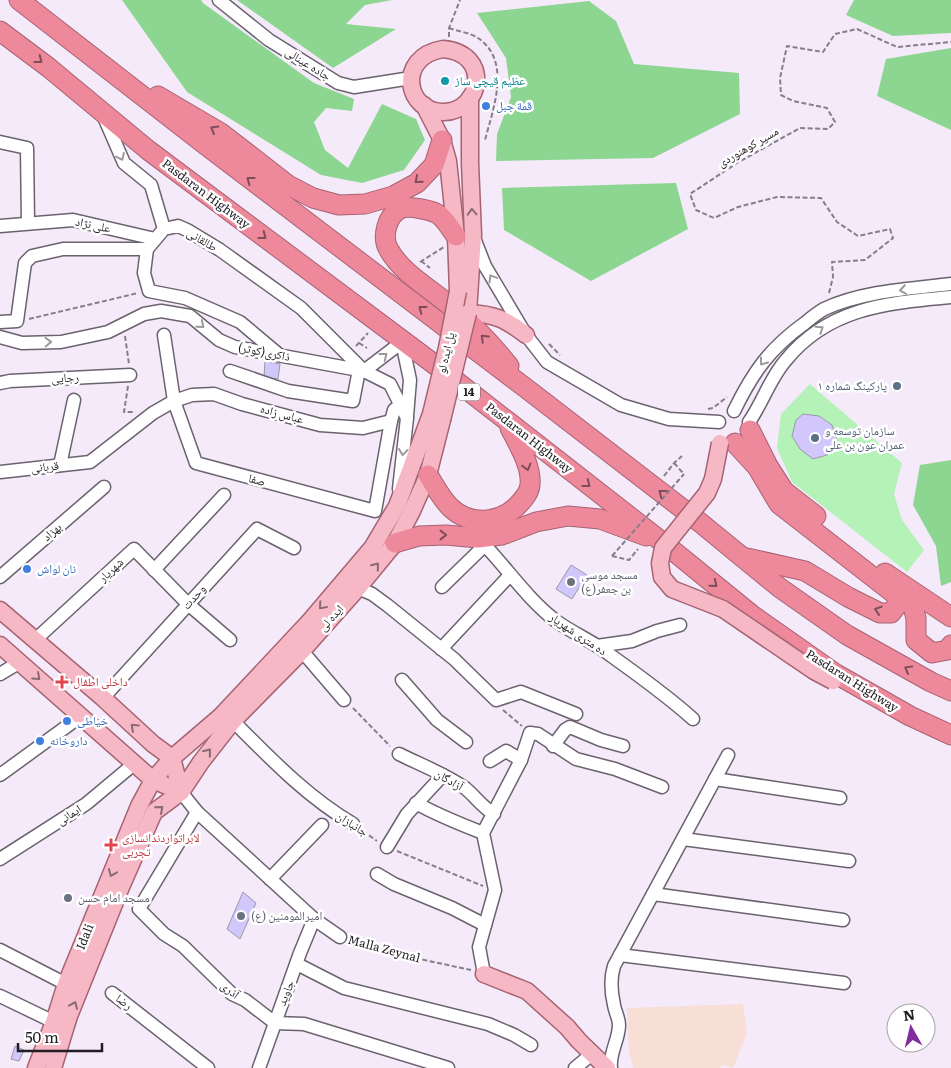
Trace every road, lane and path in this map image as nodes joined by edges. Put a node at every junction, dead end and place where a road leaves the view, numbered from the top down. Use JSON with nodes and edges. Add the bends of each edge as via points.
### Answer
{"nodes":[{"id":1,"x":19,"y":0,"type":"edge"},
{"id":2,"x":220,"y":0,"type":"edge"},
{"id":3,"x":460,"y":0,"type":"edge"},
{"id":4,"x":449,"y":28,"type":"junction"},
{"id":5,"x":0,"y":31,"type":"edge"},
{"id":6,"x":951,"y":42,"type":"edge"},
{"id":7,"x":449,"y":50,"type":"junction"},
{"id":8,"x":115,"y":75,"type":"junction"},
{"id":9,"x":411,"y":78,"type":"junction"},
{"id":10,"x":470,"y":98,"type":"junction"},
{"id":11,"x":424,"y":105,"type":"junction"},
{"id":12,"x":102,"y":112,"type":"junction"},
{"id":13,"x":470,"y":121,"type":"junction"},
{"id":14,"x":439,"y":134,"type":"junction"},
{"id":15,"x":0,"y":142,"type":"edge"},
{"id":16,"x":484,"y":143,"type":"dead end"},
{"id":17,"x":28,"y":223,"type":"junction"},
{"id":18,"x":0,"y":226,"type":"edge"},
{"id":19,"x":164,"y":228,"type":"junction"},
{"id":20,"x":462,"y":237,"type":"junction"},
{"id":21,"x":152,"y":244,"type":"junction"},
{"id":22,"x":416,"y":268,"type":"junction"},
{"id":23,"x":430,"y":268,"type":"dead end"},
{"id":24,"x":951,"y":284,"type":"edge"},
{"id":25,"x":149,"y":291,"type":"junction"},
{"id":26,"x":951,"y":297,"type":"edge"},
{"id":27,"x":823,"y":310,"type":"junction"},
{"id":28,"x":468,"y":313,"type":"junction"},
{"id":29,"x":0,"y":322,"type":"edge"},
{"id":30,"x":17,"y":322,"type":"junction"},
{"id":31,"x":378,"y":323,"type":"junction"},
{"id":32,"x":164,"y":335,"type":"dead end"},
{"id":33,"x":526,"y":335,"type":"junction"},
{"id":34,"x":0,"y":337,"type":"edge"},
{"id":35,"x":546,"y":341,"type":"dead end"},
{"id":36,"x":402,"y":342,"type":"junction"},
{"id":37,"x":359,"y":344,"type":"junction"},
{"id":38,"x":367,"y":348,"type":"dead end"},
{"id":39,"x":279,"y":355,"type":"junction"},
{"id":40,"x":347,"y":355,"type":"junction"},
{"id":41,"x":565,"y":360,"type":"dead end"},
{"id":42,"x":362,"y":370,"type":"junction"},
{"id":43,"x":230,"y":371,"type":"dead end"},
{"id":44,"x":130,"y":374,"type":"dead end"},
{"id":45,"x":0,"y":383,"type":"edge"},
{"id":46,"x":748,"y":384,"type":"junction"},
{"id":47,"x":527,"y":389,"type":"junction"},
{"id":48,"x":74,"y":400,"type":"dead end"},
{"id":49,"x":174,"y":401,"type":"junction"},
{"id":50,"x":400,"y":404,"type":"junction"},
{"id":51,"x":705,"y":410,"type":"dead end"},
{"id":52,"x":734,"y":411,"type":"junction"},
{"id":53,"x":437,"y":417,"type":"junction"},
{"id":54,"x":407,"y":418,"type":"junction"},
{"id":55,"x":391,"y":421,"type":"junction"},
{"id":56,"x":507,"y":422,"type":"junction"},
{"id":57,"x":749,"y":426,"type":"junction"},
{"id":58,"x":724,"y":436,"type":"junction"},
{"id":59,"x":682,"y":456,"type":"dead end"},
{"id":60,"x":674,"y":463,"type":"junction"},
{"id":61,"x":60,"y":465,"type":"junction"},
{"id":62,"x":2,"y":473,"type":"edge"},
{"id":63,"x":428,"y":476,"type":"junction"},
{"id":64,"x":104,"y":488,"type":"dead end"},
{"id":65,"x":656,"y":488,"type":"junction"},
{"id":66,"x":224,"y":495,"type":"dead end"},
{"id":67,"x":397,"y":506,"type":"junction"},
{"id":68,"x":481,"y":542,"type":"junction"},
{"id":69,"x":395,"y":543,"type":"junction"},
{"id":70,"x":666,"y":544,"type":"junction"},
{"id":71,"x":294,"y":548,"type":"dead end"},
{"id":72,"x":743,"y":558,"type":"junction"},
{"id":73,"x":629,"y":560,"type":"dead end"},
{"id":74,"x":154,"y":570,"type":"junction"},
{"id":75,"x":510,"y":576,"type":"junction"},
{"id":76,"x":0,"y":577,"type":"edge"},
{"id":77,"x":442,"y":587,"type":"dead end"},
{"id":78,"x":358,"y":588,"type":"junction"},
{"id":79,"x":896,"y":595,"type":"junction"},
{"id":80,"x":188,"y":604,"type":"junction"},
{"id":81,"x":0,"y":610,"type":"edge"},
{"id":82,"x":951,"y":617,"type":"edge"},
{"id":83,"x":680,"y":625,"type":"dead end"},
{"id":84,"x":36,"y":640,"type":"junction"},
{"id":85,"x":230,"y":640,"type":"dead end"},
{"id":86,"x":0,"y":645,"type":"edge"},
{"id":87,"x":951,"y":645,"type":"edge"},
{"id":88,"x":597,"y":646,"type":"junction"},
{"id":89,"x":441,"y":649,"type":"junction"},
{"id":90,"x":302,"y":651,"type":"junction"},
{"id":91,"x":20,"y":662,"type":"junction"},
{"id":92,"x":0,"y":674,"type":"edge"},
{"id":93,"x":402,"y":680,"type":"dead end"},
{"id":94,"x":859,"y":687,"type":"junction"},
{"id":95,"x":951,"y":691,"type":"edge"},
{"id":96,"x":103,"y":698,"type":"junction"},
{"id":97,"x":344,"y":700,"type":"joint"},
{"id":98,"x":496,"y":700,"type":"junction"},
{"id":99,"x":576,"y":714,"type":"dead end"},
{"id":100,"x":81,"y":716,"type":"junction"},
{"id":101,"x":693,"y":719,"type":"dead end"},
{"id":102,"x":233,"y":722,"type":"junction"},
{"id":103,"x":530,"y":733,"type":"junction"},
{"id":104,"x":951,"y":735,"type":"edge"},
{"id":105,"x":466,"y":742,"type":"dead end"},
{"id":106,"x":554,"y":746,"type":"junction"},
{"id":107,"x":623,"y":746,"type":"dead end"},
{"id":108,"x":399,"y":754,"type":"joint"},
{"id":109,"x":728,"y":755,"type":"dead end"},
{"id":110,"x":172,"y":758,"type":"junction"},
{"id":111,"x":521,"y":760,"type":"junction"},
{"id":112,"x":490,"y":761,"type":"dead end"},
{"id":113,"x":134,"y":764,"type":"junction"},
{"id":114,"x":0,"y":775,"type":"edge"},
{"id":115,"x":443,"y":775,"type":"junction"},
{"id":116,"x":715,"y":779,"type":"junction"},
{"id":117,"x":153,"y":780,"type":"junction"},
{"id":118,"x":662,"y":787,"type":"dead end"},
{"id":119,"x":181,"y":792,"type":"junction"},
{"id":120,"x":840,"y":798,"type":"dead end"},
{"id":121,"x":416,"y":802,"type":"junction"},
{"id":122,"x":197,"y":812,"type":"junction"},
{"id":123,"x":494,"y":814,"type":"junction"},
{"id":124,"x":353,"y":824,"type":"joint"},
{"id":125,"x":322,"y":825,"type":"dead end"},
{"id":126,"x":483,"y":833,"type":"junction"},
{"id":127,"x":682,"y":839,"type":"junction"},
{"id":128,"x":388,"y":847,"type":"junction"},
{"id":129,"x":0,"y":859,"type":"edge"},
{"id":130,"x":849,"y":861,"type":"dead end"},
{"id":131,"x":377,"y":874,"type":"dead end"},
{"id":132,"x":270,"y":879,"type":"junction"},
{"id":133,"x":494,"y":890,"type":"junction"},
{"id":134,"x":652,"y":894,"type":"junction"},
{"id":135,"x":314,"y":919,"type":"junction"},
{"id":136,"x":843,"y":920,"type":"dead end"},
{"id":137,"x":485,"y":925,"type":"junction"},
{"id":138,"x":340,"y":937,"type":"joint"},
{"id":139,"x":0,"y":950,"type":"edge"},
{"id":140,"x":620,"y":955,"type":"junction"},
{"id":141,"x":297,"y":964,"type":"junction"},
{"id":142,"x":484,"y":974,"type":"junction"},
{"id":143,"x":844,"y":983,"type":"dead end"},
{"id":144,"x":66,"y":984,"type":"junction"},
{"id":145,"x":112,"y":993,"type":"dead end"},
{"id":146,"x":0,"y":996,"type":"edge"},
{"id":147,"x":54,"y":1022,"type":"junction"},
{"id":148,"x":275,"y":1023,"type":"junction"},
{"id":149,"x":531,"y":1045,"type":"dead end"},
{"id":150,"x":592,"y":1054,"type":"junction"},
{"id":151,"x":38,"y":1062,"type":"edge"},
{"id":152,"x":439,"y":1066,"type":"edge"},
{"id":153,"x":57,"y":1067,"type":"edge"},
{"id":154,"x":208,"y":1068,"type":"edge"},
{"id":155,"x":259,"y":1068,"type":"edge"},
{"id":156,"x":574,"y":1068,"type":"edge"},
{"id":157,"x":607,"y":1068,"type":"edge"},
{"id":158,"x":611,"y":1068,"type":"edge"}],
"edges":[{"from":1,"to":8,"type":"highway"},
{"from":2,"to":9,"type":"street","name":"جاده عینالی","via":[[269,40],[338,83],[354,88]]},
{"from":3,"to":4,"type":"path"},
{"from":4,"to":7,"type":"path"},
{"from":4,"to":16,"type":"path","via":[[478,37],[491,51],[499,76]]},
{"from":5,"to":12,"type":"highway","name":"Pasdaran Highway","number":"14","one_way":true},
{"from":6,"to":27,"type":"path","name":"مسیر کوهنوردی","via":[[897,47],[857,30],[835,34],[824,52],[787,46],[780,78],[781,95],[792,101],[827,108],[835,122],[828,129],[800,128],[737,162],[690,194],[696,210],[714,218],[738,207],[777,197],[821,198],[838,222],[858,236],[890,229],[893,238],[864,260],[832,262],[832,284],[830,292],[823,298]]},
{"from":7,"to":9,"type":"main road","via":[[436,50],[420,59]]},
{"from":7,"to":10,"type":"main road","via":[[469,59],[475,70],[477,79]]},
{"from":14,"to":8,"type":"highway","one_way":true,"via":[[434,165],[417,183],[393,196],[365,204],[339,205],[313,198],[288,185],[221,133]]},
{"from":47,"to":8,"type":"highway","one_way":true},
{"from":9,"to":11,"type":"main road","via":[[411,88]]},
{"from":10,"to":11,"type":"main road","via":[[463,105],[445,112]]},
{"from":10,"to":13,"type":"main road"},
{"from":11,"to":14,"type":"main road"},
{"from":12,"to":19,"type":"street","one_way":true,"via":[[124,163],[151,185]]},
{"from":12,"to":31,"type":"highway","name":"Pasdaran Highway","number":"14","one_way":true},
{"from":13,"to":14,"type":"main road","via":[[462,116],[451,116],[442,121]]},
{"from":20,"to":13,"type":"main road","one_way":true},
{"from":14,"to":20,"type":"main road","via":[[448,161]]},
{"from":15,"to":17,"type":"street","via":[[27,148]]},
{"from":17,"to":18,"type":"street","name":"علی نژاد"},
{"from":17,"to":21,"type":"street","name":"علی نژاد","via":[[73,220]]},
{"from":19,"to":21,"type":"street"},
{"from":19,"to":40,"type":"street","name":"طالقانی","via":[[178,226],[220,250],[301,308]]},
{"from":20,"to":22,"type":"path"},
{"from":20,"to":22,"type":"highway","via":[[439,215],[403,208],[390,218],[385,231],[387,248],[397,262]]},
{"from":20,"to":28,"type":"main road","name":"پل ایده لو"},
{"from":33,"to":20,"type":"street","one_way":true,"via":[[485,266]]},
{"from":20,"to":53,"type":"main road","name":"پل ایده لو","bridge":true,"via":[[458,291]]},
{"from":21,"to":25,"type":"street","via":[[144,273]]},
{"from":21,"to":30,"type":"street","via":[[63,249],[32,256],[25,263]]},
{"from":22,"to":23,"type":"path"},
{"from":47,"to":22,"type":"highway","one_way":true,"via":[[496,349]]},
{"from":24,"to":27,"type":"street","one_way":true,"via":[[858,298]]},
{"from":25,"to":30,"type":"path"},
{"from":25,"to":39,"type":"street","via":[[185,298],[240,322]]},
{"from":57,"to":26,"type":"street","one_way":true,"via":[[785,360],[804,340],[835,319],[869,307]]},
{"from":27,"to":46,"type":"street","one_way":true,"via":[[770,352]]},
{"from":28,"to":33,"type":"main road","via":[[496,316]]},
{"from":28,"to":53,"type":"main road","name":"پل ایده لو","bridge":true},
{"from":29,"to":30,"type":"street"},
{"from":31,"to":36,"type":"highway","name":"Pasdaran Highway","number":"14"},
{"from":31,"to":37,"type":"path"},
{"from":32,"to":49,"type":"street"},
{"from":33,"to":58,"type":"street","via":[[547,362],[621,405]]},
{"from":34,"to":39,"type":"street","name":"ذاکری(کوثر)","one_way":true,"via":[[22,343],[61,342],[108,332],[144,314],[161,311],[190,316],[219,340],[235,347]]},
{"from":35,"to":41,"type":"path"},
{"from":42,"to":36,"type":"street","one_way":true},
{"from":36,"to":54,"type":"street","via":[[410,380]]},
{"from":36,"to":56,"type":"highway","name":"Pasdaran Highway","number":"14"},
{"from":37,"to":38,"type":"path"},
{"from":37,"to":40,"type":"path"},
{"from":39,"to":42,"type":"street","name":"ذاکری(کوثر)"},
{"from":40,"to":42,"type":"street","name":"طالقانی"},
{"from":42,"to":43,"type":"street","via":[[353,401],[288,391]]},
{"from":42,"to":50,"type":"street","name":"ذاکری(کوثر)","via":[[390,384]]},
{"from":44,"to":45,"type":"street","name":"رجایی"},
{"from":46,"to":51,"type":"path"},
{"from":46,"to":52,"type":"street"},
{"from":47,"to":65,"type":"highway"},
{"from":48,"to":61,"type":"street"},
{"from":49,"to":55,"type":"street","name":"عباس زاده","via":[[192,395],[214,394],[320,425],[363,428]]},
{"from":49,"to":55,"type":"street","name":"صفا","via":[[196,463],[375,511]]},
{"from":49,"to":61,"type":"street","name":"قربانی","via":[[153,413],[90,462]]},
{"from":50,"to":54,"type":"street","name":"ذاکری(کوثر)"},
{"from":50,"to":55,"type":"street","name":"صفا"},
{"from":52,"to":57,"type":"street","via":[[743,414]]},
{"from":52,"to":58,"type":"street","via":[[725,414]]},
{"from":53,"to":63,"type":"main road","name":"ایده لی"},
{"from":53,"to":67,"type":"main road","name":"ایده لی"},
{"from":54,"to":67,"type":"street","one_way":true},
{"from":56,"to":63,"type":"highway","one_way":true,"via":[[523,453],[530,479],[524,499],[512,511],[496,519],[482,521],[466,517],[451,508]]},
{"from":56,"to":70,"type":"highway","name":"Pasdaran Highway","number":"14","one_way":true},
{"from":57,"to":58,"type":"street","via":[[744,439]]},
{"from":57,"to":82,"type":"highway","via":[[784,491],[881,570]]},
{"from":58,"to":79,"type":"highway","via":[[757,467],[779,504]]},
{"from":58,"to":94,"type":"main road","bridge":true,"via":[[714,479],[707,493],[663,548],[662,577],[672,589],[723,609],[814,671],[833,681]]},
{"from":59,"to":60,"type":"path"},
{"from":60,"to":65,"type":"path"},
{"from":60,"to":73,"type":"path","bridge":true,"via":[[684,474],[612,556]]},
{"from":61,"to":62,"type":"street","name":"قربانی"},
{"from":63,"to":69,"type":"main road","name":"ایده لی"},
{"from":64,"to":76,"type":"street","name":"بهزاد"},
{"from":72,"to":65,"type":"highway","one_way":true},
{"from":66,"to":74,"type":"street"},
{"from":67,"to":110,"type":"main road","name":"ایده لی","one_way":true,"via":[[372,548],[310,621],[221,716]]},
{"from":69,"to":68,"type":"highway","one_way":true,"via":[[419,536],[446,535]]},
{"from":68,"to":70,"type":"highway","via":[[536,522],[568,516],[600,519]]},
{"from":68,"to":75,"type":"street","name":"ده متری شهریار"},
{"from":68,"to":77,"type":"street"},
{"from":78,"to":69,"type":"main road","name":"ایده لی","one_way":true},
{"from":70,"to":94,"type":"highway","name":"Pasdaran Highway","number":"14","one_way":true,"via":[[752,615]]},
{"from":71,"to":80,"type":"street","name":"وحدت","via":[[256,529]]},
{"from":79,"to":72,"type":"highway","one_way":true,"via":[[898,604],[891,613],[880,613],[805,571]]},
{"from":95,"to":72,"type":"highway","one_way":true,"via":[[847,635]]},
{"from":74,"to":80,"type":"street","name":"شهریار"},
{"from":74,"to":84,"type":"street","name":"شهریار","via":[[134,549]]},
{"from":75,"to":88,"type":"street","name":"ده متری شهریار","via":[[556,621]]},
{"from":75,"to":89,"type":"street"},
{"from":78,"to":89,"type":"street","via":[[372,594]]},
{"from":78,"to":90,"type":"main road","name":"ایده لی"},
{"from":79,"to":87,"type":"highway","via":[[912,604],[916,640],[932,653],[948,650]]},
{"from":80,"to":85,"type":"street","name":"شهریار"},
{"from":80,"to":96,"type":"street","name":"وحدت"},
{"from":81,"to":84,"type":"main road"},
{"from":83,"to":88,"type":"street","via":[[657,630],[632,641]]},
{"from":84,"to":96,"type":"main road"},
{"from":86,"to":91,"type":"main road"},
{"from":88,"to":101,"type":"street","name":"ده متری شهریار","via":[[666,695]]},
{"from":89,"to":98,"type":"street"},
{"from":90,"to":97,"type":"street"},
{"from":90,"to":102,"type":"main road","name":"ایده لی"},
{"from":91,"to":92,"type":"street"},
{"from":91,"to":100,"type":"main road","one_way":true},
{"from":93,"to":105,"type":"street","via":[[436,720]]},
{"from":94,"to":104,"type":"highway","name":"Pasdaran Highway","number":"14"},
{"from":110,"to":96,"type":"main road","one_way":true},
{"from":97,"to":108,"type":"path"},
{"from":98,"to":99,"type":"street","via":[[521,692]]},
{"from":98,"to":103,"type":"path"},
{"from":100,"to":113,"type":"main road"},
{"from":100,"to":114,"type":"street"},
{"from":119,"to":102,"type":"main road","name":"ایده لی","one_way":true,"via":[[200,762]]},
{"from":102,"to":124,"type":"street","name":"جانبازان","via":[[288,777],[330,811]]},
{"from":103,"to":106,"type":"street","via":[[538,734]]},
{"from":103,"to":111,"type":"street"},
{"from":106,"to":107,"type":"street","via":[[570,727]]},
{"from":106,"to":118,"type":"street","via":[[576,759],[615,769]]},
{"from":108,"to":115,"type":"street","name":"آزادگان"},
{"from":109,"to":116,"type":"street"},
{"from":110,"to":117,"type":"main road","name":"ایده لی"},
{"from":110,"to":119,"type":"main road"},
{"from":111,"to":112,"type":"street","via":[[506,751]]},
{"from":111,"to":123,"type":"street"},
{"from":113,"to":117,"type":"main road"},
{"from":113,"to":129,"type":"street","name":"ایمانی","via":[[86,804]]},
{"from":115,"to":121,"type":"street"},
{"from":115,"to":123,"type":"street","name":"آزادگان"},
{"from":116,"to":120,"type":"street"},
{"from":116,"to":127,"type":"street"},
{"from":117,"to":119,"type":"main road"},
{"from":117,"to":144,"type":"main road","name":"Idali","one_way":true,"via":[[139,806]]},
{"from":119,"to":122,"type":"street","name":"Malla Zeynal"},
{"from":153,"to":119,"type":"main road","name":"Idali","one_way":true,"via":[[69,1016],[154,812]]},
{"from":121,"to":126,"type":"street"},
{"from":121,"to":128,"type":"street"},
{"from":122,"to":132,"type":"street","name":"Malla Zeynal"},
{"from":122,"to":148,"type":"street","name":"آذری","via":[[139,910],[164,934],[183,946],[232,994]]},
{"from":123,"to":126,"type":"street"},
{"from":124,"to":128,"type":"path","name":"جانبازان"},
{"from":125,"to":132,"type":"street"},
{"from":126,"to":133,"type":"street"},
{"from":127,"to":130,"type":"street"},
{"from":127,"to":134,"type":"street"},
{"from":128,"to":133,"type":"path","name":"جانبازان"},
{"from":131,"to":137,"type":"street"},
{"from":132,"to":135,"type":"street","name":"Malla Zeynal"},
{"from":133,"to":137,"type":"street"},
{"from":134,"to":136,"type":"street"},
{"from":134,"to":140,"type":"street"},
{"from":135,"to":138,"type":"street","name":"Malla Zeynal"},
{"from":135,"to":141,"type":"street","name":"جاوید"},
{"from":137,"to":142,"type":"street","via":[[479,947]]},
{"from":138,"to":142,"type":"path","name":"Malla Zeynal"},
{"from":139,"to":144,"type":"street"},
{"from":140,"to":143,"type":"street"},
{"from":140,"to":158,"type":"street","via":[[611,983],[619,1023]]},
{"from":141,"to":148,"type":"street","name":"جاوید"},
{"from":141,"to":149,"type":"street","via":[[344,988],[488,1024]]},
{"from":142,"to":150,"type":"main road","via":[[527,991],[568,1027]]},
{"from":144,"to":147,"type":"main road","name":"Idali"},
{"from":145,"to":154,"type":"street","name":"رضا"},
{"from":146,"to":147,"type":"street"},
{"from":147,"to":151,"type":"main road","name":"Idali"},
{"from":148,"to":152,"type":"street","via":[[304,1024]]},
{"from":148,"to":155,"type":"street","name":"جاوید"},
{"from":150,"to":156,"type":"street"},
{"from":150,"to":157,"type":"main road"},
{"from":151,"to":153,"type":"main road"}]}
